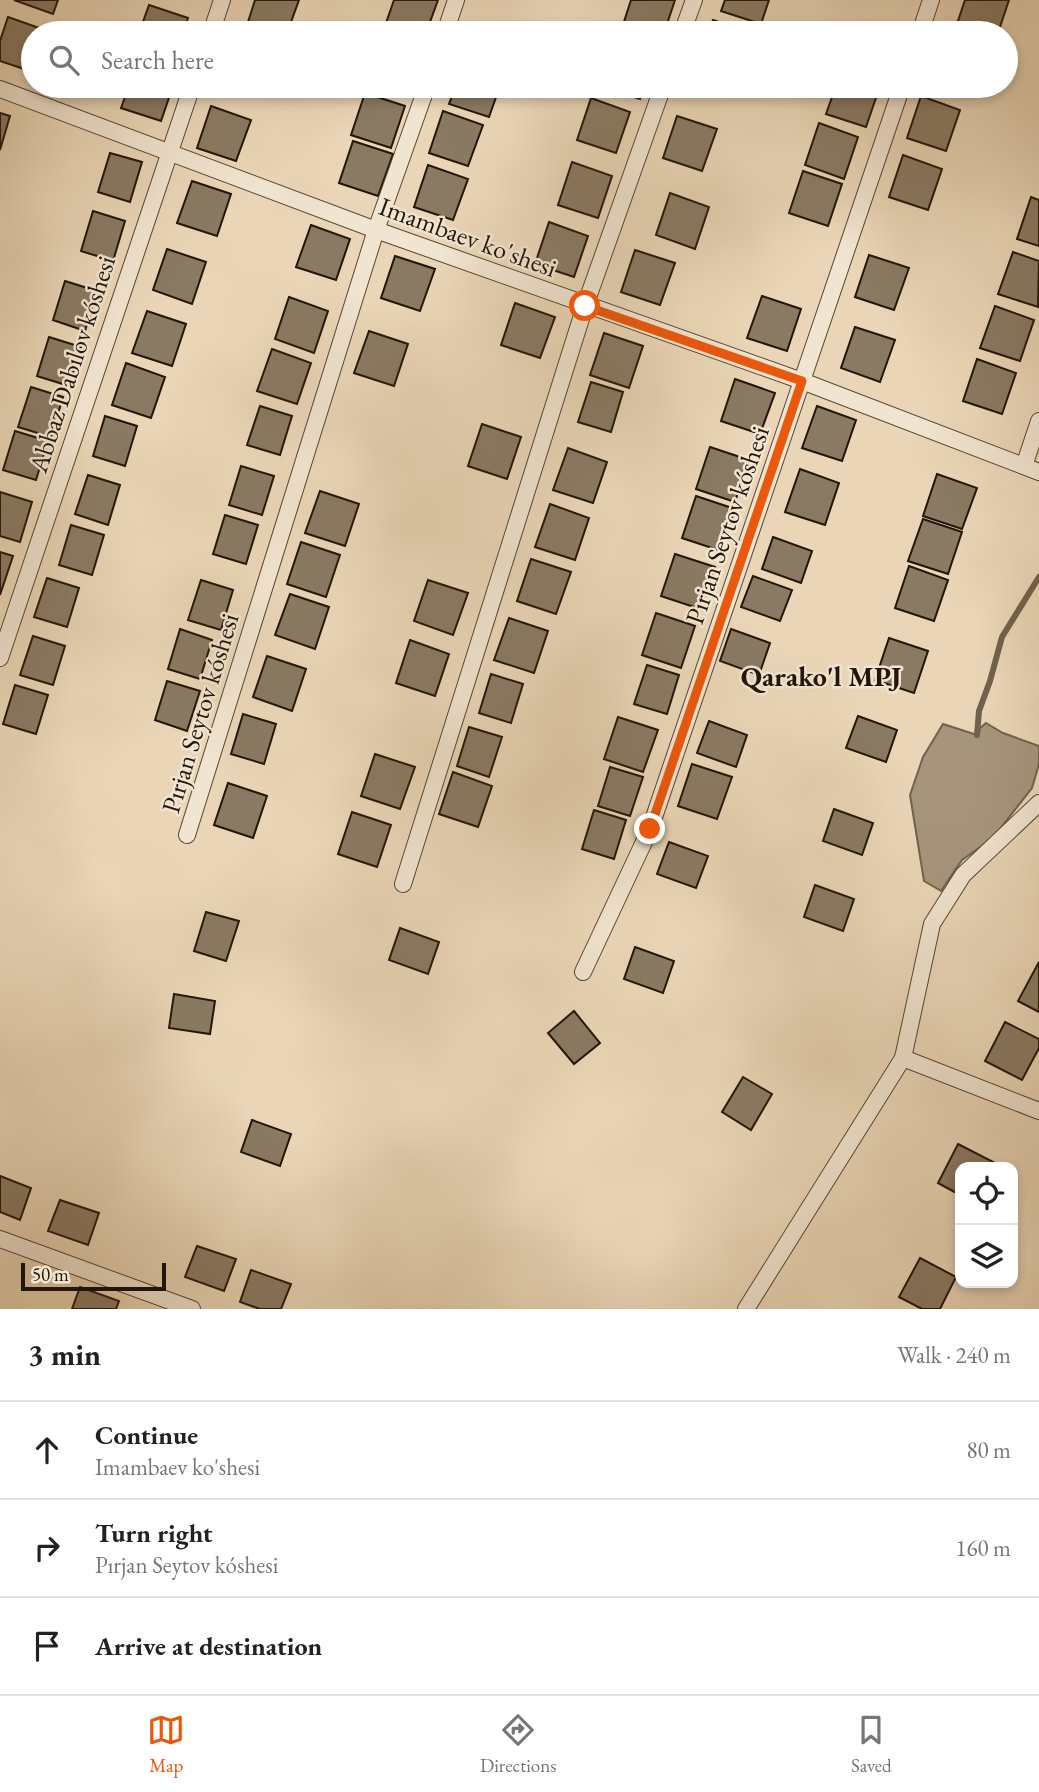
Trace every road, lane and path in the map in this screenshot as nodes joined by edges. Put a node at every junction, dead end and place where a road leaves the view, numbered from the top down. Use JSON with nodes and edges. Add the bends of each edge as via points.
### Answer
{"nodes":[{"id":1,"x":222,"y":0,"type":"edge"},
{"id":2,"x":456,"y":0,"type":"edge"},
{"id":3,"x":694,"y":0,"type":"edge"},
{"id":4,"x":931,"y":0,"type":"edge"},
{"id":5,"x":215,"y":21,"type":"edge"},
{"id":6,"x":449,"y":21,"type":"edge"},
{"id":7,"x":686,"y":21,"type":"edge"},
{"id":8,"x":924,"y":21,"type":"edge"},
{"id":9,"x":0,"y":89,"type":"edge"},
{"id":10,"x":21,"y":97,"type":"edge"},
{"id":11,"x":23,"y":98,"type":"edge"},
{"id":12,"x":188,"y":98,"type":"edge"},
{"id":13,"x":422,"y":98,"type":"edge"},
{"id":14,"x":659,"y":98,"type":"edge"},
{"id":15,"x":898,"y":98,"type":"edge"},
{"id":16,"x":168,"y":154,"type":"junction"},
{"id":17,"x":376,"y":230,"type":"junction"},
{"id":18,"x":585,"y":306,"type":"junction"},
{"id":19,"x":802,"y":381,"type":"junction"},
{"id":20,"x":1039,"y":421,"type":"edge"},
{"id":21,"x":1031,"y":469,"type":"edge"},
{"id":22,"x":0,"y":658,"type":"edge"},
{"id":23,"x":1039,"y":803,"type":"edge"},
{"id":24,"x":187,"y":835,"type":"dead end"},
{"id":25,"x":403,"y":884,"type":"dead end"},
{"id":26,"x":583,"y":972,"type":"dead end"},
{"id":27,"x":903,"y":1058,"type":"junction"},
{"id":28,"x":1039,"y":1111,"type":"edge"},
{"id":29,"x":0,"y":1239,"type":"edge"},
{"id":30,"x":192,"y":1309,"type":"edge"},
{"id":31,"x":746,"y":1309,"type":"edge"}],
"edges":[{"from":1,"to":5,"type":"street"},
{"from":2,"to":6,"type":"street"},
{"from":3,"to":7,"type":"street"},
{"from":4,"to":8,"type":"street"},
{"from":9,"to":10,"type":"street","name":"Imambaev ko'shesi"},
{"from":11,"to":16,"type":"street","name":"Imambaev ko'shesi"},
{"from":12,"to":16,"type":"street","name":"Abbaz Dabılov kóshesi"},
{"from":13,"to":17,"type":"street","name":"Pırjan Seytov kóshesi"},
{"from":14,"to":18,"type":"street"},
{"from":15,"to":19,"type":"street","name":"Pırjan Seytov kóshesi"},
{"from":16,"to":17,"type":"street","name":"Imambaev ko'shesi"},
{"from":16,"to":22,"type":"street","name":"Abbaz Dabılov kóshesi"},
{"from":17,"to":18,"type":"street","name":"Imambaev ko'shesi"},
{"from":17,"to":24,"type":"street","name":"Pırjan Seytov kóshesi"},
{"from":18,"to":19,"type":"street","name":"Imambaev ko'shesi"},
{"from":18,"to":25,"type":"street"},
{"from":19,"to":21,"type":"street","name":"Imambaev ko'shesi"},
{"from":19,"to":26,"type":"street","name":"Pırjan Seytov kóshesi","via":[[650,829]]},
{"from":20,"to":21,"type":"street"},
{"from":23,"to":27,"type":"street","via":[[963,875],[932,924]]},
{"from":27,"to":28,"type":"street"},
{"from":27,"to":31,"type":"street"},
{"from":29,"to":30,"type":"street"}]}
